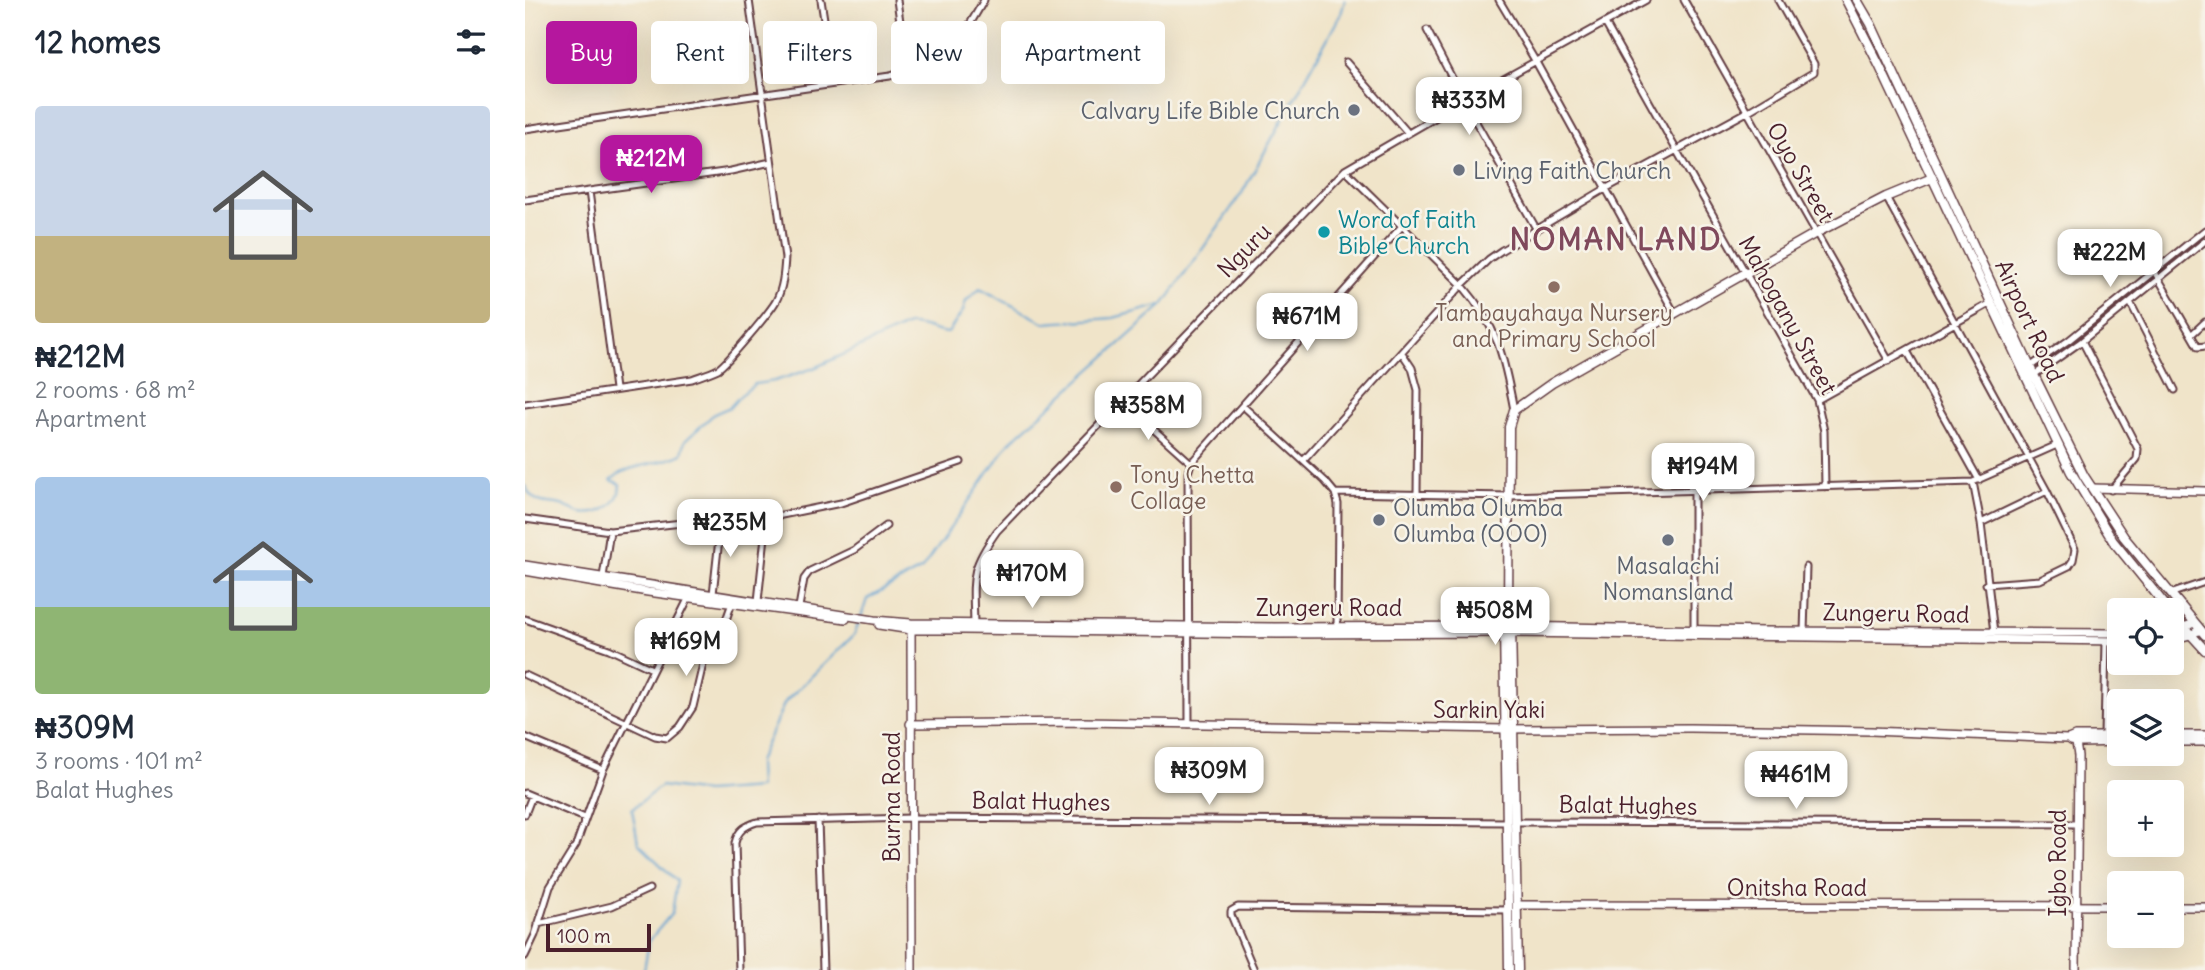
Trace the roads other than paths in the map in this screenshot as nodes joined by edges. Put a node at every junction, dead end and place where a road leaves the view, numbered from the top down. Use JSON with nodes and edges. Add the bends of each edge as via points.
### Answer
{"nodes":[{"id":1,"x":750,"y":0,"type":"edge"},
{"id":2,"x":821,"y":0,"type":"edge"},
{"id":3,"x":897,"y":0,"type":"edge"},
{"id":4,"x":984,"y":0,"type":"edge"},
{"id":5,"x":1499,"y":0,"type":"edge"},
{"id":6,"x":1646,"y":0,"type":"edge"},
{"id":7,"x":1684,"y":0,"type":"edge"},
{"id":8,"x":1778,"y":0,"type":"edge"},
{"id":9,"x":1846,"y":0,"type":"edge"},
{"id":10,"x":1857,"y":0,"type":"edge"},
{"id":11,"x":824,"y":21,"type":"edge"},
{"id":12,"x":900,"y":21,"type":"edge"},
{"id":13,"x":971,"y":21,"type":"edge"},
{"id":14,"x":1605,"y":23,"type":"junction"},
{"id":15,"x":1427,"y":30,"type":"dead end"},
{"id":16,"x":1346,"y":62,"type":"dead end"},
{"id":17,"x":1536,"y":62,"type":"junction"},
{"id":18,"x":834,"y":84,"type":"edge"},
{"id":19,"x":763,"y":94,"type":"junction"},
{"id":20,"x":1464,"y":101,"type":"junction"},
{"id":21,"x":1747,"y":111,"type":"junction"},
{"id":22,"x":525,"y":129,"type":"edge"},
{"id":23,"x":1408,"y":133,"type":"junction"},
{"id":24,"x":1677,"y":149,"type":"junction"},
{"id":25,"x":771,"y":162,"type":"junction"},
{"id":26,"x":1345,"y":170,"type":"junction"},
{"id":27,"x":1932,"y":178,"type":"junction"},
{"id":28,"x":1605,"y":189,"type":"junction"},
{"id":29,"x":589,"y":191,"type":"junction"},
{"id":30,"x":1886,"y":197,"type":"junction"},
{"id":31,"x":525,"y":200,"type":"edge"},
{"id":32,"x":1402,"y":226,"type":"junction"},
{"id":33,"x":1537,"y":230,"type":"junction"},
{"id":34,"x":2205,"y":230,"type":"edge"},
{"id":35,"x":1817,"y":233,"type":"junction"},
{"id":36,"x":2205,"y":242,"type":"edge"},
{"id":37,"x":2154,"y":271,"type":"junction"},
{"id":38,"x":1746,"y":274,"type":"junction"},
{"id":39,"x":2160,"y":278,"type":"junction"},
{"id":40,"x":1462,"y":285,"type":"junction"},
{"id":41,"x":2130,"y":302,"type":"junction"},
{"id":42,"x":1991,"y":303,"type":"junction"},
{"id":43,"x":1675,"y":314,"type":"junction"},
{"id":44,"x":2205,"y":322,"type":"edge"},
{"id":45,"x":1956,"y":323,"type":"junction"},
{"id":46,"x":2191,"y":335,"type":"junction"},
{"id":47,"x":2082,"y":341,"type":"junction"},
{"id":48,"x":2205,"y":346,"type":"edge"},
{"id":49,"x":1906,"y":351,"type":"junction"},
{"id":50,"x":1402,"y":353,"type":"junction"},
{"id":51,"x":1889,"y":361,"type":"junction"},
{"id":52,"x":2028,"y":373,"type":"junction"},
{"id":53,"x":615,"y":389,"type":"junction"},
{"id":54,"x":2175,"y":390,"type":"dead end"},
{"id":55,"x":1817,"y":400,"type":"junction"},
{"id":56,"x":1122,"y":401,"type":"junction"},
{"id":57,"x":525,"y":404,"type":"edge"},
{"id":58,"x":1243,"y":406,"type":"junction"},
{"id":59,"x":1514,"y":410,"type":"junction"},
{"id":60,"x":2057,"y":445,"type":"junction"},
{"id":61,"x":2027,"y":459,"type":"junction"},
{"id":62,"x":1304,"y":460,"type":"junction"},
{"id":63,"x":961,"y":462,"type":"dead end"},
{"id":64,"x":1191,"y":463,"type":"junction"},
{"id":65,"x":1976,"y":481,"type":"junction"},
{"id":66,"x":1825,"y":487,"type":"junction"},
{"id":67,"x":2092,"y":488,"type":"junction"},
{"id":68,"x":1694,"y":490,"type":"junction"},
{"id":69,"x":2111,"y":490,"type":"junction"},
{"id":70,"x":2047,"y":491,"type":"junction"},
{"id":71,"x":2205,"y":491,"type":"edge"},
{"id":72,"x":1335,"y":493,"type":"junction"},
{"id":73,"x":1417,"y":494,"type":"junction"},
{"id":74,"x":1510,"y":496,"type":"junction"},
{"id":75,"x":767,"y":518,"type":"junction"},
{"id":76,"x":525,"y":519,"type":"edge"},
{"id":77,"x":721,"y":521,"type":"junction"},
{"id":78,"x":1980,"y":523,"type":"junction"},
{"id":79,"x":886,"y":526,"type":"dead end"},
{"id":80,"x":610,"y":531,"type":"junction"},
{"id":81,"x":525,"y":565,"type":"edge"},
{"id":82,"x":1806,"y":567,"type":"dead end"},
{"id":83,"x":525,"y":571,"type":"edge"},
{"id":84,"x":603,"y":577,"type":"junction"},
{"id":85,"x":2205,"y":582,"type":"edge"},
{"id":86,"x":1986,"y":584,"type":"junction"},
{"id":87,"x":713,"y":594,"type":"junction"},
{"id":88,"x":2170,"y":594,"type":"junction"},
{"id":89,"x":689,"y":597,"type":"junction"},
{"id":90,"x":2160,"y":598,"type":"edge"},
{"id":91,"x":758,"y":600,"type":"junction"},
{"id":92,"x":732,"y":603,"type":"junction"},
{"id":93,"x":799,"y":607,"type":"junction"},
{"id":94,"x":525,"y":619,"type":"edge"},
{"id":95,"x":858,"y":619,"type":"junction"},
{"id":96,"x":974,"y":624,"type":"junction"},
{"id":97,"x":911,"y":626,"type":"junction"},
{"id":98,"x":1337,"y":627,"type":"junction"},
{"id":99,"x":1508,"y":627,"type":"junction"},
{"id":100,"x":2184,"y":628,"type":"edge"},
{"id":101,"x":1188,"y":629,"type":"junction"},
{"id":102,"x":2200,"y":629,"type":"edge"},
{"id":103,"x":1694,"y":630,"type":"junction"},
{"id":104,"x":1804,"y":632,"type":"junction"},
{"id":105,"x":2187,"y":632,"type":"junction"},
{"id":106,"x":1994,"y":633,"type":"junction"},
{"id":107,"x":2107,"y":634,"type":"edge"},
{"id":108,"x":2184,"y":634,"type":"edge"},
{"id":109,"x":2106,"y":641,"type":"joint"},
{"id":110,"x":2205,"y":650,"type":"edge"},
{"id":111,"x":652,"y":669,"type":"junction"},
{"id":112,"x":525,"y":675,"type":"edge"},
{"id":113,"x":628,"y":722,"type":"junction"},
{"id":114,"x":910,"y":724,"type":"junction"},
{"id":115,"x":1188,"y":724,"type":"junction"},
{"id":116,"x":1509,"y":729,"type":"junction"},
{"id":117,"x":2184,"y":735,"type":"edge"},
{"id":118,"x":2205,"y":735,"type":"edge"},
{"id":119,"x":2104,"y":736,"type":"joint"},
{"id":120,"x":525,"y":737,"type":"edge"},
{"id":121,"x":2076,"y":739,"type":"junction"},
{"id":122,"x":2107,"y":742,"type":"edge"},
{"id":123,"x":2184,"y":742,"type":"edge"},
{"id":124,"x":2205,"y":742,"type":"edge"},
{"id":125,"x":603,"y":770,"type":"junction"},
{"id":126,"x":525,"y":793,"type":"edge"},
{"id":127,"x":532,"y":796,"type":"junction"},
{"id":128,"x":525,"y":814,"type":"edge"},
{"id":129,"x":585,"y":818,"type":"junction"},
{"id":130,"x":911,"y":818,"type":"junction"},
{"id":131,"x":818,"y":820,"type":"junction"},
{"id":132,"x":1511,"y":822,"type":"junction"},
{"id":133,"x":2076,"y":824,"type":"junction"},
{"id":134,"x":649,"y":889,"type":"dead end"},
{"id":135,"x":1518,"y":905,"type":"junction"},
{"id":136,"x":2076,"y":905,"type":"junction"},
{"id":137,"x":2107,"y":906,"type":"edge"},
{"id":138,"x":2184,"y":907,"type":"edge"},
{"id":139,"x":2205,"y":907,"type":"edge"},
{"id":140,"x":1509,"y":910,"type":"junction"},
{"id":141,"x":538,"y":924,"type":"junction"},
{"id":142,"x":525,"y":956,"type":"edge"},
{"id":143,"x":739,"y":970,"type":"edge"},
{"id":144,"x":823,"y":970,"type":"edge"},
{"id":145,"x":912,"y":970,"type":"edge"},
{"id":146,"x":1254,"y":970,"type":"edge"},
{"id":147,"x":1509,"y":970,"type":"edge"},
{"id":148,"x":1518,"y":970,"type":"edge"},
{"id":149,"x":2076,"y":970,"type":"edge"}],
"edges":[{"from":1,"to":19,"type":"street"},
{"from":2,"to":11,"type":"street"},
{"from":3,"to":12,"type":"street"},
{"from":4,"to":13,"type":"street"},
{"from":5,"to":17,"type":"street"},
{"from":6,"to":14,"type":"street","name":"Nguru"},
{"from":7,"to":21,"type":"street","name":"Oyo Street"},
{"from":8,"to":21,"type":"street","via":[[1816,70]]},
{"from":9,"to":27,"type":"main road","name":"Airport Road"},
{"from":10,"to":52,"type":"main road","name":"Airport Road"},
{"from":14,"to":17,"type":"street","name":"Nguru"},
{"from":14,"to":24,"type":"street","name":"Mahogany Street"},
{"from":15,"to":20,"type":"street"},
{"from":16,"to":23,"type":"street"},
{"from":17,"to":20,"type":"street","name":"Nguru"},
{"from":17,"to":28,"type":"street"},
{"from":18,"to":19,"type":"street"},
{"from":19,"to":22,"type":"street"},
{"from":19,"to":25,"type":"street"},
{"from":20,"to":23,"type":"street","name":"Nguru"},
{"from":20,"to":33,"type":"street"},
{"from":21,"to":24,"type":"street"},
{"from":21,"to":35,"type":"street","name":"Oyo Street"},
{"from":23,"to":26,"type":"street","name":"Nguru"},
{"from":24,"to":28,"type":"street"},
{"from":24,"to":38,"type":"street","name":"Mahogany Street"},
{"from":25,"to":29,"type":"street"},
{"from":25,"to":53,"type":"street","via":[[785,258],[775,302],[720,368],[692,379]]},
{"from":26,"to":32,"type":"street"},
{"from":26,"to":56,"type":"street","name":"Nguru"},
{"from":27,"to":30,"type":"main road"},
{"from":27,"to":42,"type":"main road","name":"Airport Road"},
{"from":28,"to":33,"type":"street"},
{"from":28,"to":43,"type":"street"},
{"from":29,"to":31,"type":"street"},
{"from":29,"to":53,"type":"street"},
{"from":30,"to":35,"type":"main road"},
{"from":30,"to":45,"type":"street"},
{"from":32,"to":40,"type":"street"},
{"from":32,"to":58,"type":"street"},
{"from":33,"to":40,"type":"street","via":[[1489,259]]},
{"from":34,"to":37,"type":"street"},
{"from":35,"to":38,"type":"main road"},
{"from":35,"to":51,"type":"street","name":"Oyo Street"},
{"from":36,"to":39,"type":"street"},
{"from":37,"to":39,"type":"street"},
{"from":37,"to":52,"type":"street"},
{"from":38,"to":43,"type":"main road"},
{"from":38,"to":55,"type":"street","name":"Mahogany Street"},
{"from":39,"to":41,"type":"street"},
{"from":39,"to":46,"type":"street"},
{"from":40,"to":50,"type":"street"},
{"from":40,"to":59,"type":"street","via":[[1493,329],[1505,360]]},
{"from":41,"to":47,"type":"street"},
{"from":41,"to":54,"type":"street"},
{"from":42,"to":45,"type":"street"},
{"from":42,"to":52,"type":"main road","name":"Airport Road"},
{"from":43,"to":59,"type":"main road","via":[[1552,383]]},
{"from":44,"to":46,"type":"street"},
{"from":45,"to":49,"type":"street"},
{"from":45,"to":61,"type":"street"},
{"from":46,"to":48,"type":"street","via":[[2199,348]]},
{"from":47,"to":52,"type":"street"},
{"from":47,"to":69,"type":"street","via":[[2138,449],[2137,459]]},
{"from":49,"to":51,"type":"street"},
{"from":49,"to":65,"type":"street"},
{"from":50,"to":62,"type":"street"},
{"from":50,"to":73,"type":"street","via":[[1418,390]]},
{"from":51,"to":55,"type":"street"},
{"from":52,"to":60,"type":"main road","name":"Airport Road"},
{"from":52,"to":67,"type":"main road","name":"Airport Road"},
{"from":53,"to":57,"type":"street"},
{"from":55,"to":66,"type":"street","name":"Mahogany Street"},
{"from":56,"to":64,"type":"street"},
{"from":56,"to":96,"type":"street","name":"Nguru","via":[[997,531],[983,552],[973,576]]},
{"from":58,"to":62,"type":"street"},
{"from":58,"to":64,"type":"street"},
{"from":59,"to":74,"type":"main road","via":[[1509,428]]},
{"from":60,"to":61,"type":"street"},
{"from":60,"to":90,"type":"main road","name":"Airport Road","via":[[2113,541]]},
{"from":61,"to":65,"type":"street"},
{"from":61,"to":70,"type":"street"},
{"from":62,"to":72,"type":"street"},
{"from":63,"to":75,"type":"street","via":[[841,503]]},
{"from":64,"to":101,"type":"street"},
{"from":65,"to":66,"type":"street"},
{"from":65,"to":78,"type":"street"},
{"from":66,"to":68,"type":"street"},
{"from":67,"to":69,"type":"street"},
{"from":67,"to":88,"type":"main road","name":"Airport Road"},
{"from":68,"to":74,"type":"street"},
{"from":68,"to":103,"type":"street"},
{"from":69,"to":71,"type":"street"},
{"from":70,"to":78,"type":"street"},
{"from":70,"to":86,"type":"street","via":[[2071,537],[2073,560],[2040,580]]},
{"from":72,"to":73,"type":"street"},
{"from":72,"to":98,"type":"street"},
{"from":73,"to":74,"type":"street"},
{"from":74,"to":99,"type":"main road"},
{"from":75,"to":77,"type":"street"},
{"from":75,"to":91,"type":"street"},
{"from":76,"to":80,"type":"street"},
{"from":77,"to":80,"type":"street"},
{"from":77,"to":87,"type":"street"},
{"from":78,"to":86,"type":"street"},
{"from":79,"to":93,"type":"street","via":[[854,550],[810,571]]},
{"from":80,"to":84,"type":"street"},
{"from":81,"to":84,"type":"street"},
{"from":82,"to":104,"type":"street"},
{"from":83,"to":89,"type":"street"},
{"from":84,"to":87,"type":"street"},
{"from":85,"to":88,"type":"street"},
{"from":86,"to":106,"type":"street"},
{"from":87,"to":91,"type":"street"},
{"from":88,"to":102,"type":"main road","name":"Airport Road"},
{"from":89,"to":92,"type":"street"},
{"from":89,"to":111,"type":"street"},
{"from":91,"to":93,"type":"street"},
{"from":92,"to":95,"type":"street"},
{"from":92,"to":113,"type":"street","via":[[718,642],[703,664],[693,707],[680,727],[661,738]]},
{"from":93,"to":95,"type":"street"},
{"from":94,"to":111,"type":"street"},
{"from":95,"to":97,"type":"street","name":"Zungeru Road"},
{"from":96,"to":97,"type":"street","name":"Zungeru Road"},
{"from":96,"to":101,"type":"street","name":"Zungeru Road"},
{"from":97,"to":101,"type":"street"},
{"from":97,"to":114,"type":"street","name":"Burma Road"},
{"from":98,"to":99,"type":"street","name":"Zungeru Road"},
{"from":98,"to":101,"type":"street","name":"Zungeru Road"},
{"from":99,"to":101,"type":"street","via":[[1301,635]]},
{"from":99,"to":103,"type":"street","name":"Zungeru Road"},
{"from":99,"to":109,"type":"street"},
{"from":99,"to":116,"type":"main road"},
{"from":100,"to":105,"type":"main road","name":"Airport Road"},
{"from":101,"to":115,"type":"street"},
{"from":102,"to":105,"type":"street"},
{"from":103,"to":104,"type":"street","name":"Zungeru Road"},
{"from":104,"to":106,"type":"street","name":"Zungeru Road"},
{"from":105,"to":108,"type":"street"},
{"from":105,"to":110,"type":"main road","name":"Airport Road"},
{"from":106,"to":107,"type":"street","name":"Zungeru Road"},
{"from":109,"to":119,"type":"street"},
{"from":111,"to":113,"type":"street"},
{"from":112,"to":113,"type":"street"},
{"from":113,"to":125,"type":"street"},
{"from":114,"to":115,"type":"street","name":"Sarkin Yaki"},
{"from":114,"to":130,"type":"street","name":"Burma Road"},
{"from":115,"to":116,"type":"street","name":"Sarkin Yaki"},
{"from":116,"to":121,"type":"street","name":"Sarkin Yaki","via":[[1843,730]]},
{"from":116,"to":132,"type":"main road"},
{"from":117,"to":118,"type":"street"},
{"from":119,"to":121,"type":"street","name":"Sarkin Yaki"},
{"from":120,"to":125,"type":"street"},
{"from":121,"to":122,"type":"street"},
{"from":121,"to":133,"type":"street","name":"Igbo Road"},
{"from":123,"to":124,"type":"street"},
{"from":125,"to":129,"type":"street"},
{"from":126,"to":127,"type":"street"},
{"from":127,"to":128,"type":"street"},
{"from":127,"to":129,"type":"street"},
{"from":129,"to":141,"type":"street","via":[[576,845],[550,887]]},
{"from":130,"to":131,"type":"street","name":"Balat Hughes"},
{"from":130,"to":132,"type":"street","name":"Balat Hughes"},
{"from":130,"to":145,"type":"street","name":"Burma Road"},
{"from":131,"to":143,"type":"street","name":"Balat Hughes","via":[[757,822],[737,834]]},
{"from":131,"to":144,"type":"street"},
{"from":132,"to":133,"type":"street","name":"Balat Hughes"},
{"from":132,"to":135,"type":"main road"},
{"from":132,"to":140,"type":"main road"},
{"from":133,"to":136,"type":"street","name":"Igbo Road"},
{"from":134,"to":141,"type":"street","via":[[612,906]]},
{"from":135,"to":136,"type":"street","name":"Onitsha Road"},
{"from":135,"to":148,"type":"main road"},
{"from":136,"to":137,"type":"street","name":"Onitsha Road"},
{"from":136,"to":149,"type":"street","name":"Igbo Road"},
{"from":138,"to":139,"type":"street"},
{"from":140,"to":146,"type":"street","via":[[1238,907],[1231,911]]},
{"from":140,"to":147,"type":"main road"},
{"from":141,"to":142,"type":"street"}]}
